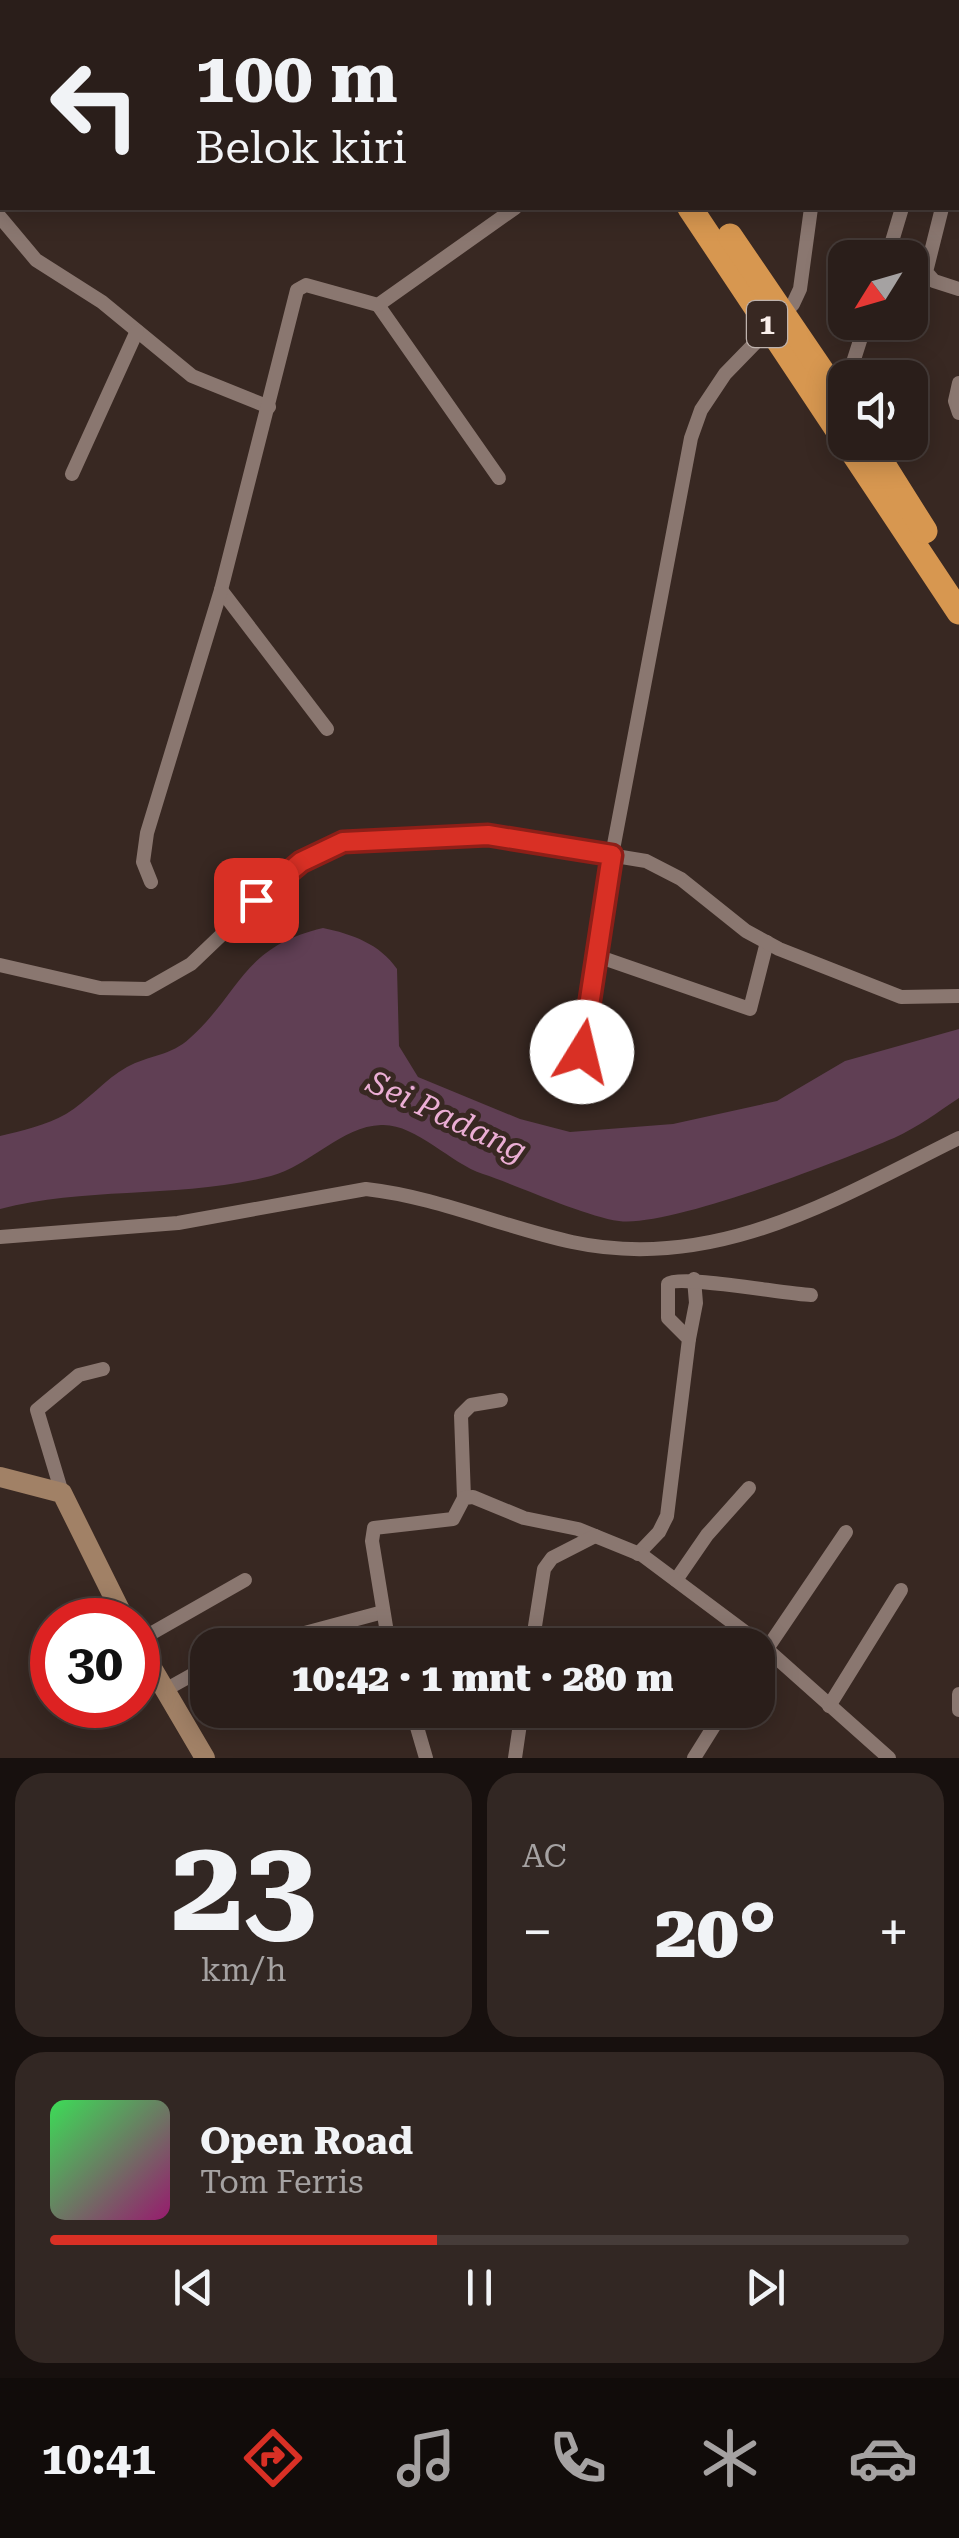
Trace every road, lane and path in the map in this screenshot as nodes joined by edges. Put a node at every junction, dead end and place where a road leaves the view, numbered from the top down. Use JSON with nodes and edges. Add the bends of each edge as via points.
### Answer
{"nodes":[{"id":1,"x":512,"y":210,"type":"edge"},
{"id":2,"x":692,"y":210,"type":"edge"},
{"id":3,"x":711,"y":210,"type":"edge"},
{"id":4,"x":811,"y":210,"type":"edge"},
{"id":5,"x":901,"y":210,"type":"edge"},
{"id":6,"x":942,"y":210,"type":"edge"},
{"id":7,"x":0,"y":217,"type":"edge"},
{"id":8,"x":893,"y":240,"type":"edge"},
{"id":9,"x":959,"y":289,"type":"edge"},
{"id":10,"x":378,"y":304,"type":"junction"},
{"id":11,"x":778,"y":323,"type":"junction"},
{"id":12,"x":137,"y":331,"type":"junction"},
{"id":13,"x":828,"y":374,"type":"edge"},
{"id":14,"x":959,"y":383,"type":"edge"},
{"id":15,"x":268,"y":407,"type":"junction"},
{"id":16,"x":828,"y":410,"type":"edge"},
{"id":17,"x":959,"y":412,"type":"edge"},
{"id":18,"x":859,"y":460,"type":"edge"},
{"id":19,"x":879,"y":460,"type":"edge"},
{"id":20,"x":72,"y":474,"type":"dead end"},
{"id":21,"x":498,"y":478,"type":"dead end"},
{"id":22,"x":221,"y":590,"type":"junction"},
{"id":23,"x":958,"y":599,"type":"edge"},
{"id":24,"x":327,"y":729,"type":"dead end"},
{"id":25,"x":612,"y":855,"type":"junction"},
{"id":26,"x":151,"y":882,"type":"dead end"},
{"id":27,"x":767,"y":942,"type":"junction"},
{"id":28,"x":597,"y":956,"type":"junction"},
{"id":29,"x":0,"y":964,"type":"edge"},
{"id":30,"x":959,"y":996,"type":"edge"},
{"id":31,"x":582,"y":1052,"type":"dead end"},
{"id":32,"x":959,"y":1138,"type":"edge"},
{"id":33,"x":0,"y":1237,"type":"edge"},
{"id":34,"x":694,"y":1279,"type":"junction"},
{"id":35,"x":810,"y":1296,"type":"dead end"},
{"id":36,"x":689,"y":1339,"type":"junction"},
{"id":37,"x":104,"y":1369,"type":"dead end"},
{"id":38,"x":501,"y":1400,"type":"dead end"},
{"id":39,"x":0,"y":1477,"type":"edge"},
{"id":40,"x":749,"y":1488,"type":"dead end"},
{"id":41,"x":62,"y":1493,"type":"junction"},
{"id":42,"x":464,"y":1498,"type":"junction"},
{"id":43,"x":846,"y":1532,"type":"dead end"},
{"id":44,"x":595,"y":1536,"type":"junction"},
{"id":45,"x":638,"y":1554,"type":"junction"},
{"id":46,"x":246,"y":1580,"type":"dead end"},
{"id":47,"x":676,"y":1580,"type":"junction"},
{"id":48,"x":900,"y":1590,"type":"dead end"},
{"id":49,"x":114,"y":1598,"type":"edge"},
{"id":50,"x":383,"y":1612,"type":"junction"},
{"id":51,"x":323,"y":1628,"type":"edge"},
{"id":52,"x":386,"y":1628,"type":"edge"},
{"id":53,"x":535,"y":1628,"type":"edge"},
{"id":54,"x":730,"y":1628,"type":"edge"},
{"id":55,"x":160,"y":1630,"type":"edge"},
{"id":56,"x":775,"y":1637,"type":"edge"},
{"id":57,"x":775,"y":1666,"type":"edge"},
{"id":58,"x":190,"y":1676,"type":"edge"},
{"id":59,"x":160,"y":1681,"type":"edge"},
{"id":60,"x":165,"y":1690,"type":"junction"},
{"id":61,"x":959,"y":1694,"type":"edge"},
{"id":62,"x":829,"y":1706,"type":"junction"},
{"id":63,"x":959,"y":1710,"type":"edge"},
{"id":64,"x":417,"y":1728,"type":"edge"},
{"id":65,"x":519,"y":1728,"type":"edge"},
{"id":66,"x":713,"y":1728,"type":"edge"},
{"id":67,"x":206,"y":1758,"type":"edge"},
{"id":68,"x":426,"y":1758,"type":"edge"},
{"id":69,"x":515,"y":1758,"type":"edge"},
{"id":70,"x":694,"y":1758,"type":"edge"},
{"id":71,"x":890,"y":1758,"type":"edge"}],
"edges":[{"from":1,"to":10,"type":"street"},
{"from":2,"to":11,"type":"highway","number":"1"},
{"from":3,"to":11,"type":"highway","number":"1"},
{"from":4,"to":11,"type":"street","via":[[800,289]]},
{"from":5,"to":8,"type":"street"},
{"from":6,"to":9,"type":"street","via":[[926,272]]},
{"from":7,"to":12,"type":"street","via":[[36,260]]},
{"from":10,"to":15,"type":"street","via":[[301,286]]},
{"from":10,"to":21,"type":"street"},
{"from":11,"to":13,"type":"highway","number":"1"},
{"from":11,"to":16,"type":"highway","number":"1"},
{"from":11,"to":25,"type":"street","via":[[712,391],[692,438]]},
{"from":12,"to":15,"type":"street","via":[[192,376]]},
{"from":12,"to":20,"type":"street"},
{"from":14,"to":17,"type":"street"},
{"from":15,"to":22,"type":"street"},
{"from":18,"to":23,"type":"highway","number":"1"},
{"from":19,"to":23,"type":"highway","number":"1"},
{"from":22,"to":24,"type":"street"},
{"from":22,"to":26,"type":"street","via":[[148,833],[143,862]]},
{"from":25,"to":27,"type":"street","via":[[663,869]]},
{"from":25,"to":28,"type":"street"},
{"from":25,"to":29,"type":"street","via":[[488,835],[343,842],[301,862],[191,964],[147,989],[100,988]]},
{"from":27,"to":28,"type":"street","via":[[750,1008]]},
{"from":27,"to":30,"type":"street","via":[[901,997]]},
{"from":28,"to":31,"type":"street"},
{"from":32,"to":33,"type":"street","via":[[785,1223],[653,1249],[569,1241],[366,1190],[178,1223]]},
{"from":34,"to":35,"type":"street"},
{"from":34,"to":36,"type":"street"},
{"from":34,"to":36,"type":"street","via":[[671,1280],[665,1308]]},
{"from":36,"to":45,"type":"street","via":[[667,1516]]},
{"from":37,"to":41,"type":"street","via":[[78,1375],[37,1410]]},
{"from":38,"to":42,"type":"street","via":[[471,1405],[461,1415]]},
{"from":39,"to":41,"type":"street"},
{"from":40,"to":47,"type":"street"},
{"from":41,"to":49,"type":"street"},
{"from":42,"to":44,"type":"street"},
{"from":42,"to":50,"type":"street","via":[[453,1519],[374,1528]]},
{"from":43,"to":56,"type":"street"},
{"from":44,"to":45,"type":"street"},
{"from":44,"to":53,"type":"street","via":[[544,1569]]},
{"from":45,"to":47,"type":"street"},
{"from":46,"to":55,"type":"street"},
{"from":47,"to":54,"type":"street"},
{"from":48,"to":62,"type":"street"},
{"from":50,"to":51,"type":"street"},
{"from":50,"to":52,"type":"street"},
{"from":57,"to":62,"type":"street"},
{"from":58,"to":60,"type":"street"},
{"from":59,"to":60,"type":"street"},
{"from":60,"to":67,"type":"street"},
{"from":61,"to":63,"type":"street"},
{"from":62,"to":71,"type":"street"},
{"from":64,"to":68,"type":"street"},
{"from":65,"to":69,"type":"street"},
{"from":66,"to":70,"type":"street"}]}
